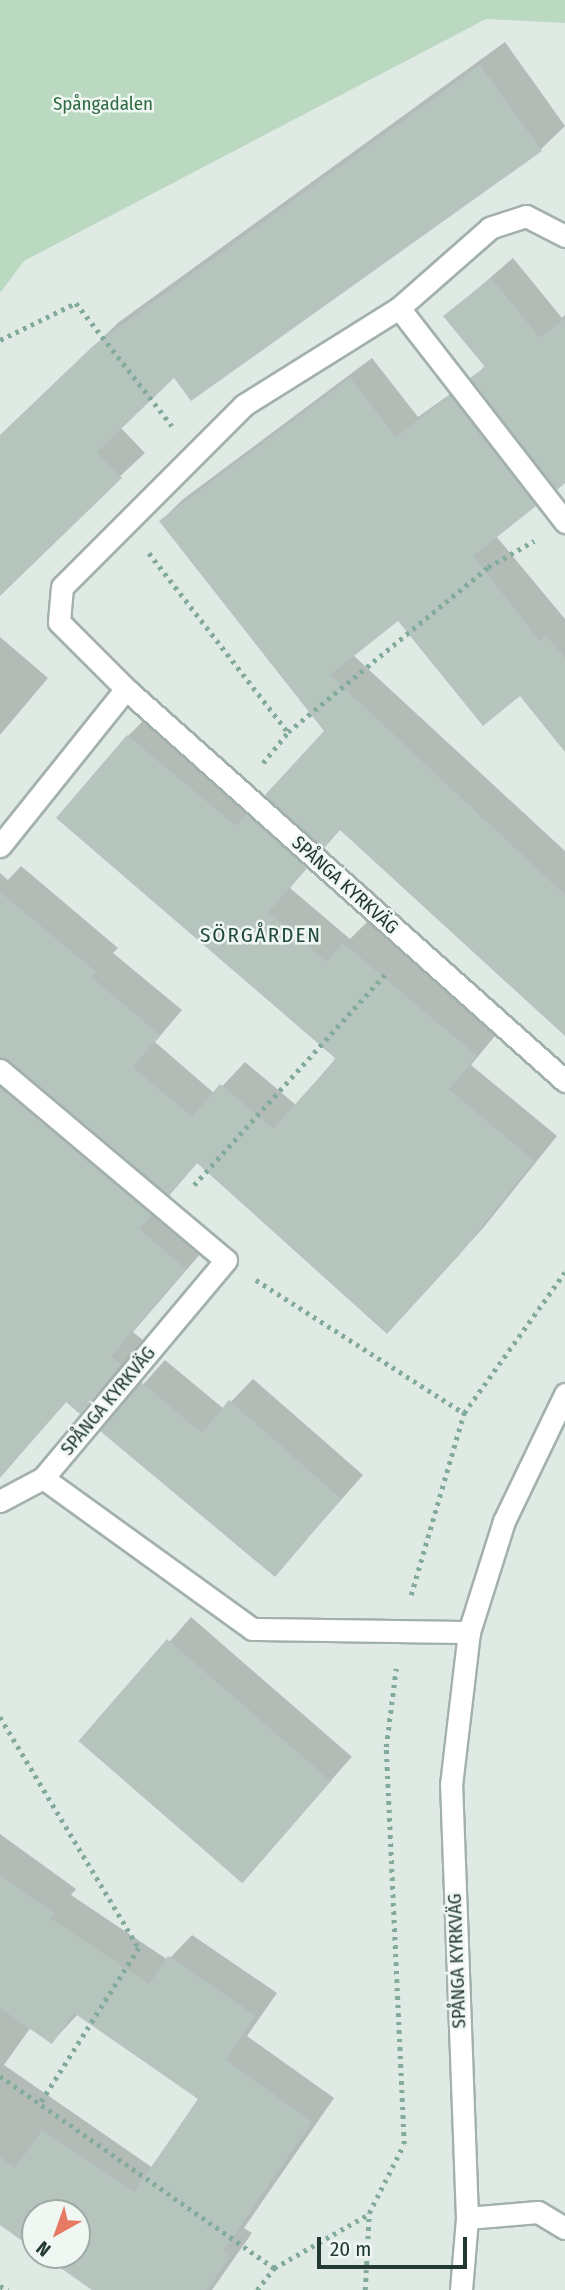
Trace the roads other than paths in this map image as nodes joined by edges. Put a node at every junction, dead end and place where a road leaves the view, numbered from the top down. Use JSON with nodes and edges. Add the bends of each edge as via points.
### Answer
{"nodes":[{"id":1,"x":565,"y":236,"type":"edge"},
{"id":2,"x":398,"y":308,"type":"junction"},
{"id":3,"x":565,"y":522,"type":"edge"},
{"id":4,"x":126,"y":689,"type":"junction"},
{"id":5,"x":0,"y":846,"type":"edge"},
{"id":6,"x":0,"y":1070,"type":"edge"},
{"id":7,"x":565,"y":1081,"type":"edge"},
{"id":8,"x":565,"y":1394,"type":"edge"},
{"id":9,"x":43,"y":1478,"type":"junction"},
{"id":10,"x":0,"y":1501,"type":"edge"},
{"id":11,"x":469,"y":1632,"type":"junction"},
{"id":12,"x":467,"y":2218,"type":"junction"},
{"id":13,"x":565,"y":2228,"type":"edge"},
{"id":14,"x":461,"y":2290,"type":"edge"}],
"edges":[{"from":1,"to":2,"type":"street","name":"SPÅNGA KYRKVÄG","via":[[526,216],[490,228]]},
{"from":2,"to":3,"type":"street"},
{"from":2,"to":4,"type":"street","name":"SPÅNGA KYRKVÄG","via":[[244,405],[124,520],[62,587],[59,622]]},
{"from":4,"to":5,"type":"street"},
{"from":4,"to":7,"type":"street","name":"SPÅNGA KYRKVÄG"},
{"from":6,"to":9,"type":"street","name":"SPÅNGA KYRKVÄG","via":[[226,1260]]},
{"from":8,"to":11,"type":"street","name":"SPÅNGA KYRKVÄG","via":[[503,1521]]},
{"from":9,"to":10,"type":"street","name":"SPÅNGA KYRKVÄG"},
{"from":9,"to":11,"type":"street","via":[[252,1629]]},
{"from":11,"to":12,"type":"street","name":"SPÅNGA KYRKVÄG","via":[[451,1785]]},
{"from":12,"to":13,"type":"street","via":[[538,2212]]},
{"from":12,"to":14,"type":"street","name":"SPÅNGA KYRKVÄG"}]}
